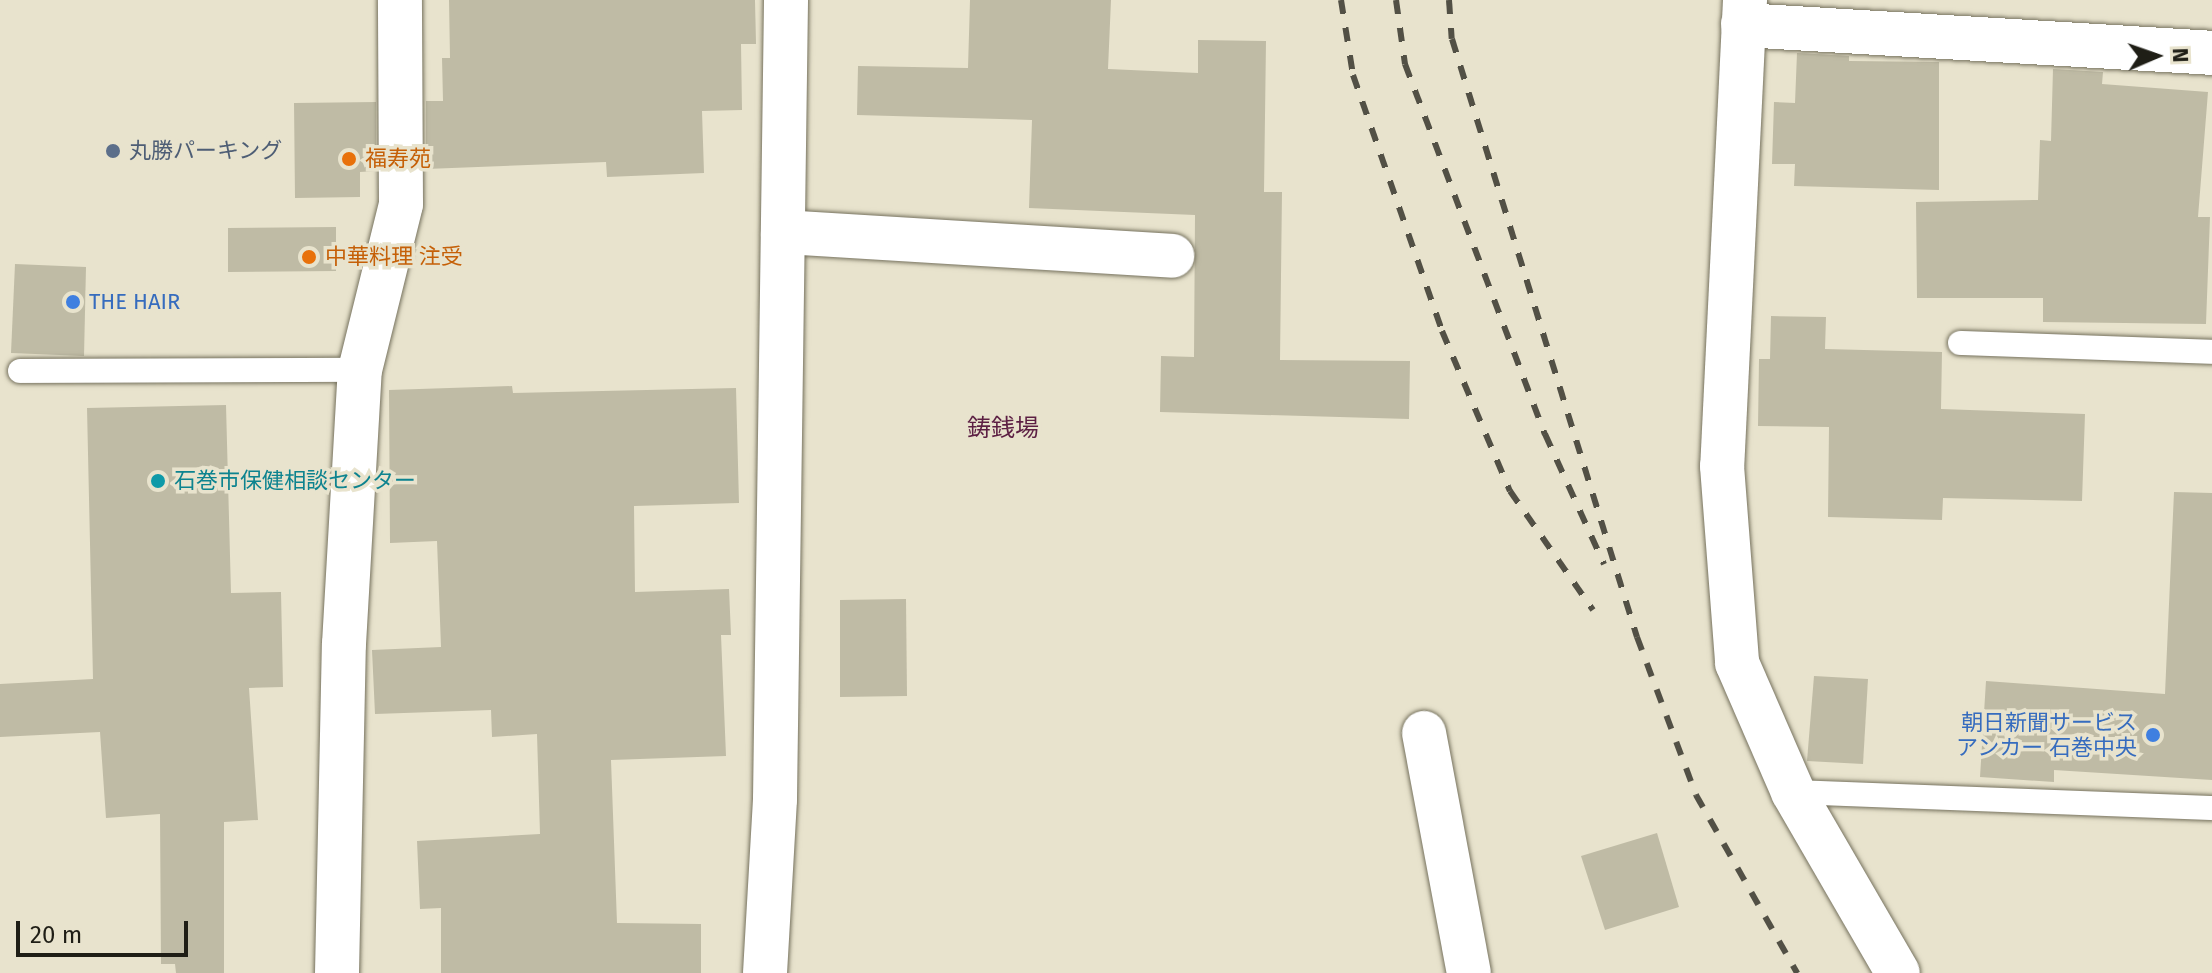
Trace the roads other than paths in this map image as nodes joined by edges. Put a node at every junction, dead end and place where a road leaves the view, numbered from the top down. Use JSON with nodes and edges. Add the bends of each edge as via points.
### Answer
{"nodes":[{"id":1,"x":400,"y":0,"type":"edge"},
{"id":2,"x":786,"y":0,"type":"edge"},
{"id":3,"x":1744,"y":12,"type":"edge"},
{"id":4,"x":2212,"y":53,"type":"edge"},
{"id":5,"x":783,"y":232,"type":"junction"},
{"id":6,"x":1172,"y":256,"type":"dead end"},
{"id":7,"x":1960,"y":343,"type":"dead end"},
{"id":8,"x":2212,"y":352,"type":"edge"},
{"id":9,"x":360,"y":370,"type":"junction"},
{"id":10,"x":20,"y":371,"type":"dead end"},
{"id":11,"x":1424,"y":733,"type":"dead end"},
{"id":12,"x":1793,"y":792,"type":"junction"},
{"id":13,"x":2212,"y":808,"type":"edge"},
{"id":14,"x":337,"y":973,"type":"edge"},
{"id":15,"x":765,"y":973,"type":"edge"},
{"id":16,"x":1469,"y":973,"type":"edge"},
{"id":17,"x":1898,"y":973,"type":"edge"}],
"edges":[{"from":1,"to":9,"type":"street","via":[[401,204]]},
{"from":2,"to":5,"type":"street"},
{"from":3,"to":4,"type":"street"},
{"from":3,"to":12,"type":"street","via":[[1722,466],[1737,663]]},
{"from":5,"to":6,"type":"street"},
{"from":5,"to":15,"type":"street","via":[[775,799]]},
{"from":7,"to":8,"type":"lane"},
{"from":9,"to":10,"type":"lane"},
{"from":9,"to":14,"type":"street","via":[[344,644]]},
{"from":11,"to":16,"type":"street"},
{"from":12,"to":13,"type":"lane"},
{"from":12,"to":17,"type":"street"}]}
